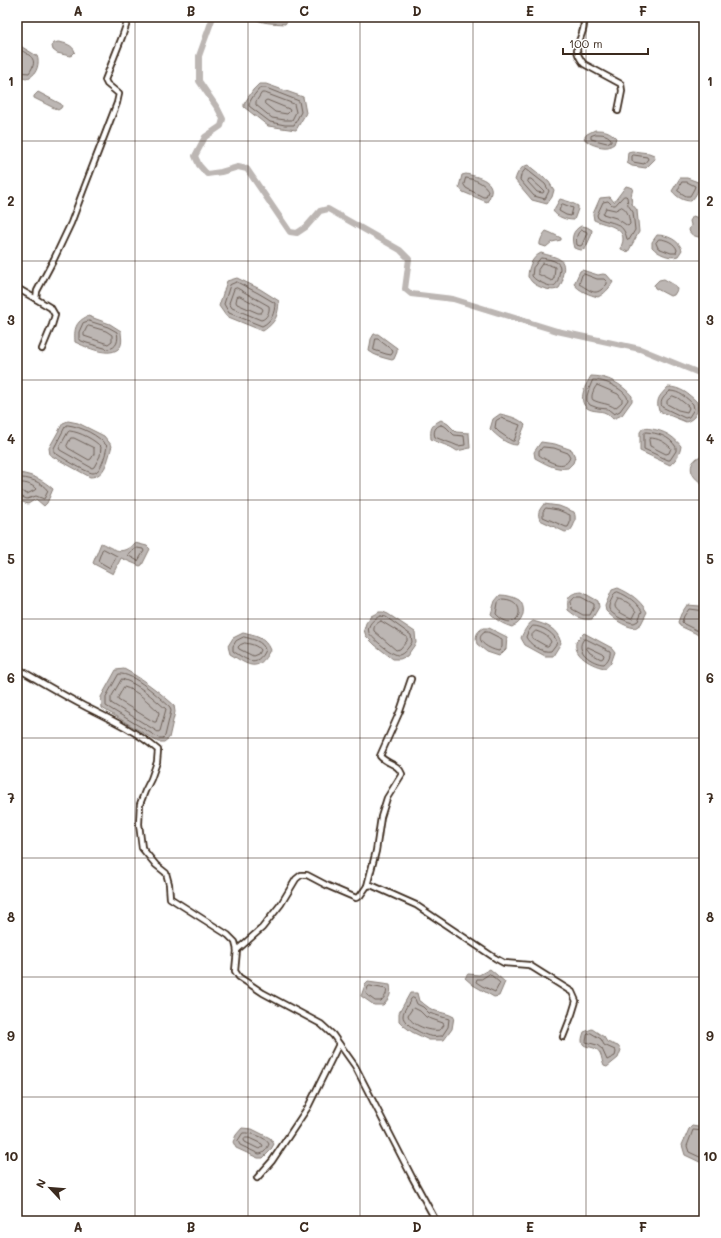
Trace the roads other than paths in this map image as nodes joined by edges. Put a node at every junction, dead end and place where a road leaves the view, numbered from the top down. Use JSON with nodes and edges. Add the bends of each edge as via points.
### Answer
{"nodes":[{"id":1,"x":129,"y":17,"type":"edge"},
{"id":2,"x":581,"y":17,"type":"edge"},
{"id":3,"x":618,"y":111,"type":"dead end"},
{"id":4,"x":17,"y":288,"type":"edge"},
{"id":5,"x":36,"y":299,"type":"junction"},
{"id":6,"x":42,"y":349,"type":"dead end"},
{"id":7,"x":17,"y":668,"type":"edge"},
{"id":8,"x":411,"y":679,"type":"dead end"},
{"id":9,"x":367,"y":886,"type":"junction"},
{"id":10,"x":237,"y":950,"type":"junction"},
{"id":11,"x":563,"y":1037,"type":"dead end"},
{"id":12,"x":339,"y":1044,"type":"junction"},
{"id":13,"x":257,"y":1178,"type":"dead end"},
{"id":14,"x":436,"y":1221,"type":"edge"}],
"edges":[{"from":1,"to":5,"type":"street","via":[[105,80],[119,94],[117,103],[71,223],[37,291]]},
{"from":2,"to":3,"type":"street","via":[[585,23],[577,50],[580,59],[584,64],[621,84]]},
{"from":4,"to":5,"type":"street"},
{"from":5,"to":6,"type":"street","via":[[51,308],[55,315]]},
{"from":7,"to":10,"type":"street","via":[[115,721],[158,750],[157,762],[140,804],[142,848],[166,873],[170,898],[228,935],[235,942]]},
{"from":8,"to":9,"type":"street","via":[[380,756],[400,769],[402,774],[387,798],[381,817]]},
{"from":9,"to":10,"type":"street","via":[[356,898],[307,875],[301,875],[262,928]]},
{"from":9,"to":11,"type":"street","via":[[371,885],[416,905],[495,958],[504,963],[529,965],[572,992],[576,1001]]},
{"from":10,"to":12,"type":"street","via":[[235,972],[239,977],[321,1024]]},
{"from":12,"to":13,"type":"street","via":[[308,1107],[272,1161]]},
{"from":12,"to":14,"type":"street","via":[[355,1066]]}]}
